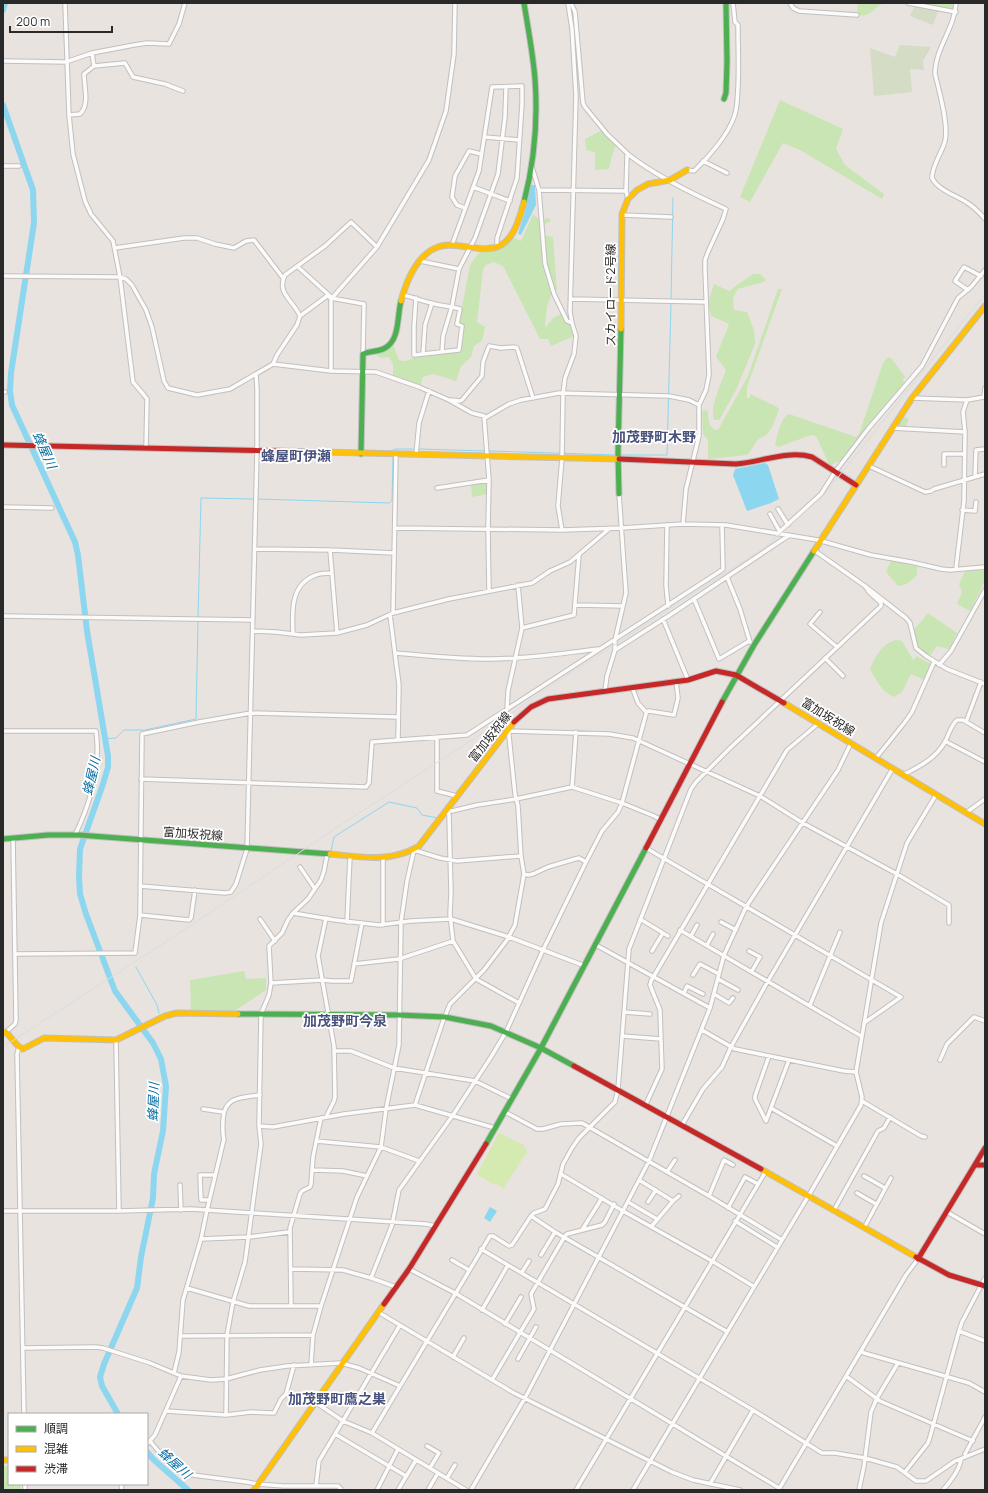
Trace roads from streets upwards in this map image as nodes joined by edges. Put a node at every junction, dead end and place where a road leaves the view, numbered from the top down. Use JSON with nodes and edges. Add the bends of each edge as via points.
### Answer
{"nodes":[{"id":1,"x":65,"y":3,"type":"edge"},
{"id":2,"x":185,"y":3,"type":"edge"},
{"id":3,"x":455,"y":3,"type":"edge"},
{"id":4,"x":524,"y":3,"type":"edge"},
{"id":5,"x":568,"y":3,"type":"edge"},
{"id":6,"x":571,"y":3,"type":"edge"},
{"id":7,"x":726,"y":3,"type":"edge"},
{"id":8,"x":733,"y":3,"type":"edge"},
{"id":9,"x":790,"y":3,"type":"edge"},
{"id":10,"x":908,"y":3,"type":"edge"},
{"id":11,"x":956,"y":3,"type":"edge"},
{"id":12,"x":956,"y":12,"type":"junction"},
{"id":13,"x":857,"y":15,"type":"dead end"},
{"id":14,"x":92,"y":53,"type":"junction"},
{"id":15,"x":3,"y":61,"type":"edge"},
{"id":16,"x":66,"y":62,"type":"junction"},
{"id":17,"x":94,"y":66,"type":"junction"},
{"id":18,"x":506,"y":86,"type":"junction"},
{"id":19,"x":183,"y":91,"type":"dead end"},
{"id":20,"x":724,"y":99,"type":"dead end"},
{"id":21,"x":68,"y":115,"type":"junction"},
{"id":22,"x":485,"y":138,"type":"junction"},
{"id":23,"x":502,"y":139,"type":"junction"},
{"id":24,"x":519,"y":140,"type":"junction"},
{"id":25,"x":481,"y":154,"type":"junction"},
{"id":26,"x":629,"y":155,"type":"junction"},
{"id":27,"x":703,"y":161,"type":"junction"},
{"id":28,"x":530,"y":162,"type":"junction"},
{"id":29,"x":3,"y":166,"type":"edge"},
{"id":30,"x":19,"y":166,"type":"dead end"},
{"id":31,"x":687,"y":170,"type":"joint"},
{"id":32,"x":727,"y":174,"type":"dead end"},
{"id":33,"x":670,"y":180,"type":"junction"},
{"id":34,"x":473,"y":187,"type":"junction"},
{"id":35,"x":573,"y":189,"type":"junction"},
{"id":36,"x":538,"y":190,"type":"junction"},
{"id":37,"x":626,"y":191,"type":"junction"},
{"id":38,"x":491,"y":194,"type":"junction"},
{"id":39,"x":628,"y":199,"type":"junction"},
{"id":40,"x":510,"y":201,"type":"junction"},
{"id":41,"x":465,"y":208,"type":"junction"},
{"id":42,"x":622,"y":215,"type":"junction"},
{"id":43,"x":671,"y":217,"type":"dead end"},
{"id":44,"x":985,"y":218,"type":"edge"},
{"id":45,"x":452,"y":245,"type":"junction"},
{"id":46,"x":497,"y":246,"type":"junction"},
{"id":47,"x":378,"y":247,"type":"junction"},
{"id":48,"x":471,"y":247,"type":"junction"},
{"id":49,"x":115,"y":248,"type":"junction"},
{"id":50,"x":420,"y":261,"type":"junction"},
{"id":51,"x":297,"y":266,"type":"junction"},
{"id":52,"x":459,"y":269,"type":"junction"},
{"id":53,"x":985,"y":270,"type":"edge"},
{"id":54,"x":3,"y":276,"type":"edge"},
{"id":55,"x":981,"y":276,"type":"junction"},
{"id":56,"x":120,"y":277,"type":"junction"},
{"id":57,"x":283,"y":278,"type":"junction"},
{"id":58,"x":968,"y":290,"type":"junction"},
{"id":59,"x":403,"y":295,"type":"junction"},
{"id":60,"x":332,"y":298,"type":"junction"},
{"id":61,"x":416,"y":298,"type":"junction"},
{"id":62,"x":571,"y":299,"type":"junction"},
{"id":63,"x":622,"y":301,"type":"junction"},
{"id":64,"x":706,"y":302,"type":"junction"},
{"id":65,"x":432,"y":303,"type":"junction"},
{"id":66,"x":452,"y":306,"type":"junction"},
{"id":67,"x":985,"y":307,"type":"edge"},
{"id":68,"x":300,"y":316,"type":"junction"},
{"id":69,"x":572,"y":323,"type":"junction"},
{"id":70,"x":442,"y":352,"type":"junction"},
{"id":71,"x":363,"y":354,"type":"junction"},
{"id":72,"x":423,"y":354,"type":"junction"},
{"id":73,"x":273,"y":364,"type":"junction"},
{"id":74,"x":331,"y":371,"type":"junction"},
{"id":75,"x":363,"y":372,"type":"junction"},
{"id":76,"x":256,"y":374,"type":"junction"},
{"id":77,"x":985,"y":388,"type":"edge"},
{"id":78,"x":429,"y":391,"type":"junction"},
{"id":79,"x":563,"y":394,"type":"junction"},
{"id":80,"x":620,"y":394,"type":"junction"},
{"id":81,"x":533,"y":398,"type":"junction"},
{"id":82,"x":912,"y":398,"type":"junction"},
{"id":83,"x":450,"y":400,"type":"junction"},
{"id":84,"x":967,"y":400,"type":"junction"},
{"id":85,"x":699,"y":405,"type":"junction"},
{"id":86,"x":485,"y":418,"type":"junction"},
{"id":87,"x":892,"y":428,"type":"junction"},
{"id":88,"x":964,"y":432,"type":"junction"},
{"id":89,"x":3,"y":445,"type":"edge"},
{"id":90,"x":146,"y":448,"type":"junction"},
{"id":91,"x":985,"y":449,"type":"edge"},
{"id":92,"x":257,"y":452,"type":"junction"},
{"id":93,"x":488,"y":453,"type":"junction"},
{"id":94,"x":361,"y":454,"type":"junction"},
{"id":95,"x":396,"y":454,"type":"junction"},
{"id":96,"x":964,"y":454,"type":"junction"},
{"id":97,"x":416,"y":455,"type":"junction"},
{"id":98,"x":562,"y":455,"type":"junction"},
{"id":99,"x":618,"y":456,"type":"junction"},
{"id":100,"x":692,"y":462,"type":"junction"},
{"id":101,"x":944,"y":465,"type":"dead end"},
{"id":102,"x":869,"y":466,"type":"junction"},
{"id":103,"x":835,"y":472,"type":"junction"},
{"id":104,"x":985,"y":474,"type":"edge"},
{"id":105,"x":975,"y":477,"type":"junction"},
{"id":106,"x":490,"y":480,"type":"junction"},
{"id":107,"x":964,"y":480,"type":"junction"},
{"id":108,"x":856,"y":486,"type":"junction"},
{"id":109,"x":437,"y":488,"type":"dead end"},
{"id":110,"x":619,"y":494,"type":"joint"},
{"id":111,"x":976,"y":502,"type":"dead end"},
{"id":112,"x":3,"y":507,"type":"edge"},
{"id":113,"x":52,"y":508,"type":"dead end"},
{"id":114,"x":778,"y":509,"type":"dead end"},
{"id":115,"x":962,"y":510,"type":"junction"},
{"id":116,"x":770,"y":514,"type":"dead end"},
{"id":117,"x":682,"y":524,"type":"junction"},
{"id":118,"x":722,"y":525,"type":"junction"},
{"id":119,"x":788,"y":525,"type":"junction"},
{"id":120,"x":668,"y":526,"type":"junction"},
{"id":121,"x":395,"y":528,"type":"junction"},
{"id":122,"x":609,"y":528,"type":"junction"},
{"id":123,"x":622,"y":528,"type":"junction"},
{"id":124,"x":488,"y":529,"type":"junction"},
{"id":125,"x":562,"y":530,"type":"junction"},
{"id":126,"x":778,"y":533,"type":"junction"},
{"id":127,"x":788,"y":536,"type":"junction"},
{"id":128,"x":821,"y":541,"type":"junction"},
{"id":129,"x":255,"y":549,"type":"junction"},
{"id":130,"x":330,"y":550,"type":"junction"},
{"id":131,"x":815,"y":551,"type":"junction"},
{"id":132,"x":394,"y":553,"type":"junction"},
{"id":133,"x":579,"y":555,"type":"junction"},
{"id":134,"x":985,"y":567,"type":"edge"},
{"id":135,"x":956,"y":568,"type":"junction"},
{"id":136,"x":332,"y":573,"type":"junction"},
{"id":137,"x":727,"y":577,"type":"junction"},
{"id":138,"x":518,"y":586,"type":"junction"},
{"id":139,"x":865,"y":586,"type":"junction"},
{"id":140,"x":985,"y":590,"type":"edge"},
{"id":141,"x":489,"y":591,"type":"junction"},
{"id":142,"x":694,"y":599,"type":"junction"},
{"id":143,"x":576,"y":605,"type":"junction"},
{"id":144,"x":623,"y":606,"type":"junction"},
{"id":145,"x":668,"y":606,"type":"junction"},
{"id":146,"x":820,"y":612,"type":"dead end"},
{"id":147,"x":391,"y":614,"type":"junction"},
{"id":148,"x":3,"y":616,"type":"edge"},
{"id":149,"x":663,"y":619,"type":"junction"},
{"id":150,"x":253,"y":620,"type":"junction"},
{"id":151,"x":522,"y":628,"type":"junction"},
{"id":152,"x":253,"y":632,"type":"junction"},
{"id":153,"x":293,"y":634,"type":"junction"},
{"id":154,"x":337,"y":634,"type":"junction"},
{"id":155,"x":615,"y":640,"type":"junction"},
{"id":156,"x":749,"y":641,"type":"junction"},
{"id":157,"x":754,"y":645,"type":"junction"},
{"id":158,"x":837,"y":647,"type":"junction"},
{"id":159,"x":600,"y":649,"type":"junction"},
{"id":160,"x":615,"y":650,"type":"junction"},
{"id":161,"x":395,"y":653,"type":"junction"},
{"id":162,"x":825,"y":658,"type":"junction"},
{"id":163,"x":514,"y":659,"type":"junction"},
{"id":164,"x":934,"y":662,"type":"junction"},
{"id":165,"x":939,"y":666,"type":"junction"},
{"id":166,"x":736,"y":675,"type":"junction"},
{"id":167,"x":843,"y":676,"type":"dead end"},
{"id":168,"x":688,"y":680,"type":"junction"},
{"id":169,"x":676,"y":681,"type":"junction"},
{"id":170,"x":983,"y":683,"type":"edge"},
{"id":171,"x":632,"y":687,"type":"junction"},
{"id":172,"x":605,"y":690,"type":"junction"},
{"id":173,"x":782,"y":700,"type":"junction"},
{"id":174,"x":506,"y":711,"type":"junction"},
{"id":175,"x":646,"y":712,"type":"junction"},
{"id":176,"x":251,"y":713,"type":"junction"},
{"id":177,"x":398,"y":717,"type":"junction"},
{"id":178,"x":966,"y":722,"type":"junction"},
{"id":179,"x":819,"y":723,"type":"junction"},
{"id":180,"x":509,"y":730,"type":"junction"},
{"id":181,"x":3,"y":731,"type":"edge"},
{"id":182,"x":576,"y":732,"type":"junction"},
{"id":183,"x":985,"y":733,"type":"edge"},
{"id":184,"x":437,"y":737,"type":"junction"},
{"id":185,"x":398,"y":739,"type":"junction"},
{"id":186,"x":640,"y":741,"type":"junction"},
{"id":187,"x":945,"y":741,"type":"junction"},
{"id":188,"x":851,"y":743,"type":"junction"},
{"id":189,"x":876,"y":758,"type":"junction"},
{"id":190,"x":985,"y":762,"type":"edge"},
{"id":191,"x":690,"y":765,"type":"junction"},
{"id":192,"x":893,"y":768,"type":"junction"},
{"id":193,"x":706,"y":772,"type":"junction"},
{"id":194,"x":903,"y":775,"type":"junction"},
{"id":195,"x":141,"y":779,"type":"junction"},
{"id":196,"x":249,"y":782,"type":"junction"},
{"id":197,"x":572,"y":787,"type":"junction"},
{"id":198,"x":936,"y":795,"type":"junction"},
{"id":199,"x":457,"y":796,"type":"junction"},
{"id":200,"x":760,"y":796,"type":"junction"},
{"id":201,"x":516,"y":799,"type":"junction"},
{"id":202,"x":985,"y":799,"type":"edge"},
{"id":203,"x":622,"y":803,"type":"junction"},
{"id":204,"x":447,"y":810,"type":"junction"},
{"id":205,"x":967,"y":812,"type":"junction"},
{"id":206,"x":661,"y":820,"type":"junction"},
{"id":207,"x":803,"y":823,"type":"junction"},
{"id":208,"x":985,"y":824,"type":"edge"},
{"id":209,"x":77,"y":835,"type":"junction"},
{"id":210,"x":3,"y":838,"type":"edge"},
{"id":211,"x":13,"y":838,"type":"junction"},
{"id":212,"x":140,"y":840,"type":"junction"},
{"id":213,"x":846,"y":846,"type":"junction"},
{"id":214,"x":646,"y":848,"type":"junction"},
{"id":215,"x":247,"y":849,"type":"junction"},
{"id":216,"x":414,"y":850,"type":"junction"},
{"id":217,"x":327,"y":855,"type":"junction"},
{"id":218,"x":350,"y":856,"type":"junction"},
{"id":219,"x":521,"y":856,"type":"junction"},
{"id":220,"x":383,"y":858,"type":"junction"},
{"id":221,"x":664,"y":859,"type":"junction"},
{"id":222,"x":451,"y":860,"type":"junction"},
{"id":223,"x":586,"y":862,"type":"junction"},
{"id":224,"x":300,"y":866,"type":"dead end"},
{"id":225,"x":524,"y":874,"type":"junction"},
{"id":226,"x":897,"y":874,"type":"junction"},
{"id":227,"x":708,"y":884,"type":"junction"},
{"id":228,"x":140,"y":886,"type":"junction"},
{"id":229,"x":315,"y":888,"type":"junction"},
{"id":230,"x":195,"y":890,"type":"junction"},
{"id":231,"x":746,"y":907,"type":"junction"},
{"id":232,"x":293,"y":912,"type":"junction"},
{"id":233,"x":140,"y":915,"type":"junction"},
{"id":234,"x":326,"y":918,"type":"junction"},
{"id":235,"x":452,"y":919,"type":"junction"},
{"id":236,"x":640,"y":919,"type":"junction"},
{"id":237,"x":260,"y":920,"type":"dead end"},
{"id":238,"x":347,"y":922,"type":"junction"},
{"id":239,"x":401,"y":922,"type":"junction"},
{"id":240,"x":721,"y":922,"type":"dead end"},
{"id":241,"x":949,"y":923,"type":"dead end"},
{"id":242,"x":362,"y":924,"type":"junction"},
{"id":243,"x":383,"y":925,"type":"junction"},
{"id":244,"x":697,"y":925,"type":"dead end"},
{"id":245,"x":680,"y":930,"type":"junction"},
{"id":246,"x":736,"y":930,"type":"junction"},
{"id":247,"x":663,"y":932,"type":"junction"},
{"id":248,"x":840,"y":932,"type":"dead end"},
{"id":249,"x":713,"y":934,"type":"dead end"},
{"id":250,"x":795,"y":935,"type":"junction"},
{"id":251,"x":668,"y":936,"type":"dead end"},
{"id":252,"x":691,"y":936,"type":"junction"},
{"id":253,"x":509,"y":937,"type":"junction"},
{"id":254,"x":275,"y":941,"type":"junction"},
{"id":255,"x":453,"y":942,"type":"junction"},
{"id":256,"x":596,"y":945,"type":"junction"},
{"id":257,"x":707,"y":945,"type":"junction"},
{"id":258,"x":543,"y":950,"type":"junction"},
{"id":259,"x":652,"y":951,"type":"dead end"},
{"id":260,"x":749,"y":951,"type":"dead end"},
{"id":261,"x":15,"y":954,"type":"junction"},
{"id":262,"x":724,"y":955,"type":"junction"},
{"id":263,"x":830,"y":956,"type":"junction"},
{"id":264,"x":399,"y":959,"type":"junction"},
{"id":265,"x":627,"y":962,"type":"junction"},
{"id":266,"x":354,"y":964,"type":"junction"},
{"id":267,"x":585,"y":966,"type":"junction"},
{"id":268,"x":752,"y":971,"type":"junction"},
{"id":269,"x":693,"y":975,"type":"dead end"},
{"id":270,"x":654,"y":976,"type":"junction"},
{"id":271,"x":718,"y":976,"type":"junction"},
{"id":272,"x":476,"y":979,"type":"junction"},
{"id":273,"x":323,"y":980,"type":"junction"},
{"id":274,"x":871,"y":980,"type":"junction"},
{"id":275,"x":768,"y":981,"type":"junction"},
{"id":276,"x":271,"y":983,"type":"junction"},
{"id":277,"x":738,"y":990,"type":"dead end"},
{"id":278,"x":684,"y":993,"type":"junction"},
{"id":279,"x":703,"y":994,"type":"dead end"},
{"id":280,"x":714,"y":994,"type":"junction"},
{"id":281,"x":733,"y":998,"type":"dead end"},
{"id":282,"x":519,"y":1003,"type":"junction"},
{"id":283,"x":810,"y":1005,"type":"junction"},
{"id":284,"x":710,"y":1008,"type":"junction"},
{"id":285,"x":624,"y":1012,"type":"junction"},
{"id":286,"x":261,"y":1014,"type":"junction"},
{"id":287,"x":329,"y":1014,"type":"junction"},
{"id":288,"x":399,"y":1014,"type":"junction"},
{"id":289,"x":650,"y":1014,"type":"dead end"},
{"id":290,"x":445,"y":1016,"type":"junction"},
{"id":291,"x":985,"y":1021,"type":"edge"},
{"id":292,"x":864,"y":1023,"type":"junction"},
{"id":293,"x":702,"y":1030,"type":"junction"},
{"id":294,"x":5,"y":1032,"type":"edge"},
{"id":295,"x":506,"y":1032,"type":"junction"},
{"id":296,"x":622,"y":1036,"type":"junction"},
{"id":297,"x":862,"y":1036,"type":"junction"},
{"id":298,"x":661,"y":1039,"type":"junction"},
{"id":299,"x":116,"y":1040,"type":"junction"},
{"id":300,"x":19,"y":1047,"type":"junction"},
{"id":301,"x":731,"y":1047,"type":"junction"},
{"id":302,"x":541,"y":1048,"type":"junction"},
{"id":303,"x":335,"y":1051,"type":"junction"},
{"id":304,"x":769,"y":1056,"type":"junction"},
{"id":305,"x":789,"y":1060,"type":"junction"},
{"id":306,"x":940,"y":1060,"type":"dead end"},
{"id":307,"x":394,"y":1068,"type":"junction"},
{"id":308,"x":856,"y":1072,"type":"junction"},
{"id":309,"x":426,"y":1073,"type":"junction"},
{"id":310,"x":475,"y":1081,"type":"junction"},
{"id":311,"x":618,"y":1089,"type":"junction"},
{"id":312,"x":260,"y":1095,"type":"junction"},
{"id":313,"x":512,"y":1099,"type":"junction"},
{"id":314,"x":862,"y":1101,"type":"junction"},
{"id":315,"x":646,"y":1104,"type":"junction"},
{"id":316,"x":415,"y":1105,"type":"junction"},
{"id":317,"x":771,"y":1108,"type":"junction"},
{"id":318,"x":203,"y":1109,"type":"dead end"},
{"id":319,"x":386,"y":1109,"type":"junction"},
{"id":320,"x":223,"y":1112,"type":"junction"},
{"id":321,"x":505,"y":1112,"type":"junction"},
{"id":322,"x":453,"y":1115,"type":"junction"},
{"id":323,"x":327,"y":1117,"type":"junction"},
{"id":324,"x":667,"y":1117,"type":"junction"},
{"id":325,"x":890,"y":1117,"type":"junction"},
{"id":326,"x":321,"y":1118,"type":"junction"},
{"id":327,"x":682,"y":1125,"type":"junction"},
{"id":328,"x":259,"y":1126,"type":"junction"},
{"id":329,"x":590,"y":1127,"type":"junction"},
{"id":330,"x":495,"y":1128,"type":"junction"},
{"id":331,"x":926,"y":1137,"type":"dead end"},
{"id":332,"x":316,"y":1141,"type":"junction"},
{"id":333,"x":837,"y":1146,"type":"junction"},
{"id":334,"x":382,"y":1147,"type":"junction"},
{"id":335,"x":985,"y":1148,"type":"edge"},
{"id":336,"x":676,"y":1160,"type":"dead end"},
{"id":337,"x":419,"y":1161,"type":"junction"},
{"id":338,"x":649,"y":1161,"type":"junction"},
{"id":339,"x":733,"y":1165,"type":"dead end"},
{"id":340,"x":976,"y":1165,"type":"junction"},
{"id":341,"x":984,"y":1167,"type":"edge"},
{"id":342,"x":312,"y":1170,"type":"junction"},
{"id":343,"x":766,"y":1171,"type":"junction"},
{"id":344,"x":667,"y":1172,"type":"junction"},
{"id":345,"x":561,"y":1174,"type":"junction"},
{"id":346,"x":215,"y":1175,"type":"junction"},
{"id":347,"x":367,"y":1176,"type":"junction"},
{"id":348,"x":864,"y":1176,"type":"dead end"},
{"id":349,"x":891,"y":1178,"type":"dead end"},
{"id":350,"x":639,"y":1180,"type":"junction"},
{"id":351,"x":758,"y":1184,"type":"junction"},
{"id":352,"x":180,"y":1185,"type":"dead end"},
{"id":353,"x":885,"y":1188,"type":"junction"},
{"id":354,"x":656,"y":1190,"type":"junction"},
{"id":355,"x":857,"y":1193,"type":"dead end"},
{"id":356,"x":809,"y":1195,"type":"junction"},
{"id":357,"x":679,"y":1196,"type":"dead end"},
{"id":358,"x":709,"y":1196,"type":"junction"},
{"id":359,"x":602,"y":1198,"type":"junction"},
{"id":360,"x":209,"y":1200,"type":"junction"},
{"id":361,"x":673,"y":1201,"type":"junction"},
{"id":362,"x":628,"y":1202,"type":"junction"},
{"id":363,"x":648,"y":1202,"type":"dead end"},
{"id":364,"x":614,"y":1204,"type":"junction"},
{"id":365,"x":876,"y":1204,"type":"junction"},
{"id":366,"x":728,"y":1208,"type":"junction"},
{"id":367,"x":181,"y":1210,"type":"junction"},
{"id":368,"x":207,"y":1210,"type":"junction"},
{"id":369,"x":834,"y":1210,"type":"junction"},
{"id":370,"x":3,"y":1211,"type":"edge"},
{"id":371,"x":21,"y":1211,"type":"junction"},
{"id":372,"x":119,"y":1211,"type":"junction"},
{"id":373,"x":623,"y":1211,"type":"junction"},
{"id":374,"x":947,"y":1212,"type":"junction"},
{"id":375,"x":252,"y":1213,"type":"junction"},
{"id":376,"x":740,"y":1214,"type":"junction"},
{"id":377,"x":292,"y":1216,"type":"junction"},
{"id":378,"x":531,"y":1216,"type":"junction"},
{"id":379,"x":657,"y":1219,"type":"junction"},
{"id":380,"x":349,"y":1220,"type":"junction"},
{"id":381,"x":735,"y":1221,"type":"junction"},
{"id":382,"x":392,"y":1223,"type":"junction"},
{"id":383,"x":436,"y":1226,"type":"junction"},
{"id":384,"x":651,"y":1227,"type":"junction"},
{"id":385,"x":864,"y":1228,"type":"junction"},
{"id":386,"x":582,"y":1230,"type":"junction"},
{"id":387,"x":289,"y":1232,"type":"junction"},
{"id":388,"x":556,"y":1232,"type":"junction"},
{"id":389,"x":985,"y":1234,"type":"edge"},
{"id":390,"x":565,"y":1236,"type":"junction"},
{"id":391,"x":248,"y":1237,"type":"junction"},
{"id":392,"x":201,"y":1239,"type":"junction"},
{"id":393,"x":782,"y":1240,"type":"junction"},
{"id":394,"x":777,"y":1248,"type":"junction"},
{"id":395,"x":481,"y":1249,"type":"junction"},
{"id":396,"x":541,"y":1255,"type":"dead end"},
{"id":397,"x":600,"y":1257,"type":"junction"},
{"id":398,"x":918,"y":1259,"type":"junction"},
{"id":399,"x":452,"y":1260,"type":"dead end"},
{"id":400,"x":529,"y":1261,"type":"dead end"},
{"id":401,"x":712,"y":1261,"type":"junction"},
{"id":402,"x":508,"y":1264,"type":"junction"},
{"id":403,"x":291,"y":1269,"type":"junction"},
{"id":404,"x":409,"y":1269,"type":"junction"},
{"id":405,"x":334,"y":1270,"type":"junction"},
{"id":406,"x":469,"y":1270,"type":"junction"},
{"id":407,"x":522,"y":1272,"type":"junction"},
{"id":408,"x":371,"y":1278,"type":"junction"},
{"id":409,"x":985,"y":1278,"type":"edge"},
{"id":410,"x":538,"y":1282,"type":"junction"},
{"id":411,"x":983,"y":1285,"type":"edge"},
{"id":412,"x":754,"y":1286,"type":"junction"},
{"id":413,"x":396,"y":1287,"type":"junction"},
{"id":414,"x":187,"y":1288,"type":"junction"},
{"id":415,"x":455,"y":1294,"type":"junction"},
{"id":416,"x":521,"y":1297,"type":"dead end"},
{"id":417,"x":233,"y":1302,"type":"junction"},
{"id":418,"x":574,"y":1304,"type":"junction"},
{"id":419,"x":291,"y":1306,"type":"junction"},
{"id":420,"x":321,"y":1306,"type":"junction"},
{"id":421,"x":685,"y":1307,"type":"junction"},
{"id":422,"x":482,"y":1310,"type":"junction"},
{"id":423,"x":378,"y":1312,"type":"junction"},
{"id":424,"x":400,"y":1324,"type":"junction"},
{"id":425,"x":505,"y":1324,"type":"junction"},
{"id":426,"x":536,"y":1327,"type":"dead end"},
{"id":427,"x":726,"y":1331,"type":"junction"},
{"id":428,"x":959,"y":1331,"type":"junction"},
{"id":429,"x":520,"y":1333,"type":"junction"},
{"id":430,"x":227,"y":1335,"type":"junction"},
{"id":431,"x":313,"y":1335,"type":"junction"},
{"id":432,"x":180,"y":1336,"type":"junction"},
{"id":433,"x":464,"y":1338,"type":"dead end"},
{"id":434,"x":530,"y":1339,"type":"junction"},
{"id":435,"x":427,"y":1340,"type":"junction"},
{"id":436,"x":985,"y":1341,"type":"edge"},
{"id":437,"x":23,"y":1348,"type":"junction"},
{"id":438,"x":550,"y":1351,"type":"junction"},
{"id":439,"x":862,"y":1352,"type":"junction"},
{"id":440,"x":658,"y":1353,"type":"junction"},
{"id":441,"x":453,"y":1357,"type":"junction"},
{"id":442,"x":518,"y":1359,"type":"dead end"},
{"id":443,"x":898,"y":1363,"type":"junction"},
{"id":444,"x":342,"y":1364,"type":"junction"},
{"id":445,"x":294,"y":1365,"type":"junction"},
{"id":446,"x":311,"y":1365,"type":"junction"},
{"id":447,"x":174,"y":1373,"type":"junction"},
{"id":448,"x":371,"y":1373,"type":"junction"},
{"id":449,"x":182,"y":1376,"type":"junction"},
{"id":450,"x":847,"y":1377,"type":"junction"},
{"id":451,"x":946,"y":1377,"type":"junction"},
{"id":452,"x":699,"y":1378,"type":"junction"},
{"id":453,"x":226,"y":1379,"type":"junction"},
{"id":454,"x":492,"y":1380,"type":"junction"},
{"id":455,"x":400,"y":1386,"type":"junction"},
{"id":456,"x":985,"y":1392,"type":"edge"},
{"id":457,"x":525,"y":1398,"type":"junction"},
{"id":458,"x":877,"y":1398,"type":"junction"},
{"id":459,"x":630,"y":1399,"type":"junction"},
{"id":460,"x":315,"y":1402,"type":"junction"},
{"id":461,"x":753,"y":1410,"type":"junction"},
{"id":462,"x":166,"y":1411,"type":"junction"},
{"id":463,"x":24,"y":1413,"type":"edge"},
{"id":464,"x":226,"y":1415,"type":"junction"},
{"id":465,"x":985,"y":1418,"type":"edge"},
{"id":466,"x":343,"y":1421,"type":"junction"},
{"id":467,"x":672,"y":1423,"type":"junction"},
{"id":468,"x":934,"y":1424,"type":"junction"},
{"id":469,"x":372,"y":1433,"type":"junction"},
{"id":470,"x":335,"y":1434,"type":"junction"},
{"id":471,"x":606,"y":1439,"type":"junction"},
{"id":472,"x":973,"y":1440,"type":"junction"},
{"id":473,"x":149,"y":1442,"type":"edge"},
{"id":474,"x":808,"y":1444,"type":"junction"},
{"id":475,"x":427,"y":1446,"type":"dead end"},
{"id":476,"x":398,"y":1449,"type":"junction"},
{"id":477,"x":985,"y":1449,"type":"edge"},
{"id":478,"x":727,"y":1456,"type":"junction"},
{"id":479,"x":966,"y":1456,"type":"junction"},
{"id":480,"x":865,"y":1458,"type":"junction"},
{"id":481,"x":961,"y":1459,"type":"junction"},
{"id":482,"x":416,"y":1460,"type":"junction"},
{"id":483,"x":650,"y":1460,"type":"junction"},
{"id":484,"x":455,"y":1465,"type":"dead end"},
{"id":485,"x":389,"y":1466,"type":"junction"},
{"id":486,"x":430,"y":1468,"type":"junction"},
{"id":487,"x":438,"y":1472,"type":"junction"},
{"id":488,"x":905,"y":1472,"type":"junction"},
{"id":489,"x":406,"y":1476,"type":"junction"},
{"id":490,"x":447,"y":1478,"type":"junction"},
{"id":491,"x":257,"y":1484,"type":"junction"},
{"id":492,"x":710,"y":1484,"type":"junction"},
{"id":493,"x":316,"y":1486,"type":"junction"},
{"id":494,"x":460,"y":1488,"type":"edge"},
{"id":495,"x":778,"y":1489,"type":"edge"},
{"id":496,"x":254,"y":1490,"type":"edge"},
{"id":497,"x":342,"y":1490,"type":"edge"},
{"id":498,"x":377,"y":1490,"type":"edge"},
{"id":499,"x":398,"y":1490,"type":"edge"},
{"id":500,"x":428,"y":1490,"type":"edge"},
{"id":501,"x":466,"y":1490,"type":"edge"},
{"id":502,"x":471,"y":1490,"type":"edge"},
{"id":503,"x":576,"y":1490,"type":"edge"},
{"id":504,"x":633,"y":1490,"type":"edge"},
{"id":505,"x":740,"y":1490,"type":"edge"},
{"id":506,"x":859,"y":1490,"type":"edge"},
{"id":507,"x":943,"y":1490,"type":"edge"}],
"edges":[{"from":1,"to":16,"type":"street"},
{"from":2,"to":14,"type":"street","via":[[179,24],[169,44],[147,43]]},
{"from":3,"to":47,"type":"street","via":[[454,54],[446,111],[429,160]]},
{"from":4,"to":28,"type":"street","via":[[536,88]]},
{"from":5,"to":35,"type":"street","via":[[576,96]]},
{"from":6,"to":26,"type":"street","via":[[575,12],[583,103],[607,134]]},
{"from":7,"to":20,"type":"street","via":[[727,70]]},
{"from":8,"to":27,"type":"street","via":[[735,22],[738,25],[737,104],[734,118],[727,131]]},
{"from":9,"to":13,"type":"street","via":[[799,11]]},
{"from":10,"to":12,"type":"street"},
{"from":11,"to":12,"type":"street"},
{"from":12,"to":44,"type":"street","via":[[942,43],[935,67],[946,135],[932,178],[938,186],[970,205]]},
{"from":14,"to":16,"type":"street"},
{"from":14,"to":17,"type":"street"},
{"from":15,"to":16,"type":"street"},
{"from":16,"to":21,"type":"street"},
{"from":17,"to":19,"type":"street","via":[[125,63],[133,77]]},
{"from":17,"to":21,"type":"street","via":[[84,74],[84,109],[80,114]]},
{"from":18,"to":22,"type":"street","via":[[492,87]]},
{"from":18,"to":23,"type":"street"},
{"from":18,"to":24,"type":"street","via":[[522,86]]},
{"from":21,"to":49,"type":"street","via":[[82,194],[91,214],[111,237]]},
{"from":22,"to":23,"type":"street"},
{"from":22,"to":25,"type":"street"},
{"from":23,"to":24,"type":"street"},
{"from":23,"to":38,"type":"street","via":[[498,174]]},
{"from":24,"to":40,"type":"street","via":[[517,178]]},
{"from":25,"to":34,"type":"street","via":[[479,171]]},
{"from":25,"to":41,"type":"street","via":[[470,151],[455,176],[452,197],[457,205]]},
{"from":26,"to":33,"type":"street","via":[[643,166]]},
{"from":26,"to":37,"type":"street"},
{"from":27,"to":31,"type":"street","via":[[694,171]]},
{"from":27,"to":32,"type":"street"},
{"from":28,"to":36,"type":"street"},
{"from":28,"to":46,"type":"street","via":[[525,198],[516,226],[510,237],[502,245]]},
{"from":29,"to":30,"type":"street"},
{"from":31,"to":33,"type":"street"},
{"from":33,"to":39,"type":"street","via":[[648,184]]},
{"from":33,"to":64,"type":"street","via":[[726,209],[706,260]]},
{"from":34,"to":38,"type":"street"},
{"from":34,"to":41,"type":"street"},
{"from":35,"to":36,"type":"street"},
{"from":35,"to":37,"type":"street"},
{"from":35,"to":62,"type":"street"},
{"from":36,"to":69,"type":"street","via":[[545,264],[554,294],[567,321]]},
{"from":37,"to":39,"type":"street"},
{"from":38,"to":40,"type":"street"},
{"from":38,"to":48,"type":"street"},
{"from":39,"to":42,"type":"street","name":"スカイロード2号線"},
{"from":40,"to":46,"type":"street","via":[[497,238]]},
{"from":41,"to":45,"type":"street"},
{"from":42,"to":43,"type":"street"},
{"from":42,"to":63,"type":"street","name":"スカイロード2号線"},
{"from":45,"to":48,"type":"street"},
{"from":45,"to":50,"type":"street","via":[[430,251]]},
{"from":46,"to":48,"type":"street"},
{"from":47,"to":51,"type":"street","via":[[351,222],[325,246]]},
{"from":47,"to":60,"type":"street"},
{"from":48,"to":52,"type":"street"},
{"from":49,"to":56,"type":"street"},
{"from":49,"to":57,"type":"street","via":[[197,238],[234,248],[246,241],[254,240]]},
{"from":50,"to":52,"type":"street"},
{"from":50,"to":59,"type":"street"},
{"from":51,"to":57,"type":"street"},
{"from":51,"to":60,"type":"street"},
{"from":52,"to":66,"type":"street"},
{"from":53,"to":55,"type":"street"},
{"from":54,"to":56,"type":"street"},
{"from":55,"to":58,"type":"street"},
{"from":55,"to":58,"type":"street","via":[[964,267],[955,282]]},
{"from":56,"to":76,"type":"street","via":[[132,285],[146,310],[164,382],[168,388],[197,395],[230,389]]},
{"from":56,"to":90,"type":"street","via":[[133,382],[147,399]]},
{"from":57,"to":68,"type":"street","via":[[283,290]]},
{"from":58,"to":103,"type":"street","via":[[958,298],[922,366]]},
{"from":59,"to":61,"type":"street"},
{"from":59,"to":71,"type":"street","via":[[392,341],[381,350]]},
{"from":60,"to":68,"type":"street","via":[[325,296]]},
{"from":60,"to":71,"type":"street","via":[[364,304]]},
{"from":60,"to":74,"type":"street"},
{"from":61,"to":65,"type":"street"},
{"from":61,"to":72,"type":"street","via":[[414,355]]},
{"from":62,"to":63,"type":"street"},
{"from":62,"to":69,"type":"street"},
{"from":63,"to":64,"type":"street"},
{"from":63,"to":80,"type":"street","name":"スカイロード2号線"},
{"from":64,"to":85,"type":"street","via":[[709,375]]},
{"from":65,"to":66,"type":"street"},
{"from":65,"to":72,"type":"street","via":[[425,325]]},
{"from":66,"to":70,"type":"street","via":[[443,336]]},
{"from":66,"to":70,"type":"street","via":[[460,309],[457,324],[462,326],[459,350]]},
{"from":67,"to":82,"type":"street"},
{"from":68,"to":73,"type":"street"},
{"from":69,"to":79,"type":"street","via":[[576,343],[565,378]]},
{"from":70,"to":72,"type":"street"},
{"from":71,"to":75,"type":"street"},
{"from":73,"to":74,"type":"street"},
{"from":73,"to":76,"type":"street"},
{"from":74,"to":75,"type":"street"},
{"from":75,"to":78,"type":"street","via":[[376,372]]},
{"from":75,"to":94,"type":"street"},
{"from":76,"to":92,"type":"street"},
{"from":77,"to":84,"type":"street","via":[[984,397]]},
{"from":78,"to":83,"type":"street"},
{"from":78,"to":97,"type":"street","via":[[419,423]]},
{"from":79,"to":80,"type":"street"},
{"from":79,"to":81,"type":"street"},
{"from":79,"to":98,"type":"street"},
{"from":80,"to":85,"type":"street","via":[[669,396]]},
{"from":80,"to":99,"type":"street","name":"スカイロード2号線"},
{"from":81,"to":83,"type":"street","via":[[517,348],[489,346],[483,362],[482,376],[462,400]]},
{"from":81,"to":86,"type":"street","via":[[509,404]]},
{"from":82,"to":84,"type":"street"},
{"from":82,"to":87,"type":"street"},
{"from":83,"to":86,"type":"street"},
{"from":84,"to":88,"type":"street","via":[[963,412]]},
{"from":85,"to":100,"type":"street","via":[[699,436]]},
{"from":86,"to":93,"type":"street"},
{"from":87,"to":88,"type":"street"},
{"from":87,"to":102,"type":"street"},
{"from":88,"to":96,"type":"street"},
{"from":89,"to":90,"type":"street"},
{"from":90,"to":92,"type":"street"},
{"from":91,"to":105,"type":"street","via":[[976,450]]},
{"from":92,"to":94,"type":"street"},
{"from":92,"to":129,"type":"street"},
{"from":93,"to":97,"type":"street"},
{"from":93,"to":98,"type":"street"},
{"from":93,"to":106,"type":"street"},
{"from":94,"to":95,"type":"street"},
{"from":95,"to":97,"type":"street"},
{"from":95,"to":121,"type":"street"},
{"from":96,"to":101,"type":"street","via":[[944,454]]},
{"from":96,"to":107,"type":"street"},
{"from":98,"to":99,"type":"street"},
{"from":98,"to":125,"type":"street","via":[[558,506]]},
{"from":99,"to":100,"type":"street"},
{"from":99,"to":110,"type":"street","name":"スカイロード2号線"},
{"from":100,"to":103,"type":"street","via":[[751,463],[797,454],[812,457]]},
{"from":100,"to":117,"type":"street"},
{"from":102,"to":107,"type":"street","via":[[925,492]]},
{"from":102,"to":108,"type":"street"},
{"from":103,"to":108,"type":"street"},
{"from":103,"to":119,"type":"street","via":[[820,494]]},
{"from":104,"to":105,"type":"street"},
{"from":105,"to":107,"type":"street"},
{"from":106,"to":109,"type":"street"},
{"from":106,"to":124,"type":"street"},
{"from":107,"to":115,"type":"street"},
{"from":108,"to":128,"type":"street"},
{"from":110,"to":123,"type":"street"},
{"from":111,"to":115,"type":"street","via":[[975,511]]},
{"from":112,"to":113,"type":"street"},
{"from":114,"to":119,"type":"street"},
{"from":115,"to":135,"type":"street"},
{"from":116,"to":126,"type":"street"},
{"from":117,"to":118,"type":"street"},
{"from":117,"to":120,"type":"street"},
{"from":118,"to":126,"type":"street"},
{"from":118,"to":145,"type":"street","via":[[723,569]]},
{"from":119,"to":126,"type":"street"},
{"from":120,"to":123,"type":"street"},
{"from":120,"to":145,"type":"street"},
{"from":121,"to":124,"type":"street"},
{"from":121,"to":132,"type":"street"},
{"from":122,"to":123,"type":"street"},
{"from":122,"to":125,"type":"street"},
{"from":122,"to":133,"type":"street"},
{"from":123,"to":144,"type":"street","via":[[626,593]]},
{"from":124,"to":125,"type":"street"},
{"from":124,"to":141,"type":"street"},
{"from":126,"to":127,"type":"street"},
{"from":127,"to":128,"type":"street"},
{"from":127,"to":137,"type":"street"},
{"from":128,"to":131,"type":"street"},
{"from":128,"to":135,"type":"street","via":[[870,555],[942,569]]},
{"from":129,"to":130,"type":"street"},
{"from":129,"to":150,"type":"street"},
{"from":130,"to":132,"type":"street"},
{"from":130,"to":136,"type":"street"},
{"from":131,"to":139,"type":"street"},
{"from":131,"to":157,"type":"street"},
{"from":132,"to":147,"type":"street"},
{"from":133,"to":138,"type":"street","via":[[532,583]]},
{"from":133,"to":143,"type":"street"},
{"from":134,"to":135,"type":"street"},
{"from":136,"to":153,"type":"street","via":[[317,575],[300,587],[292,611]]},
{"from":136,"to":154,"type":"street"},
{"from":137,"to":142,"type":"street"},
{"from":137,"to":156,"type":"street"},
{"from":138,"to":141,"type":"street"},
{"from":138,"to":151,"type":"street"},
{"from":139,"to":158,"type":"street","via":[[881,606]]},
{"from":139,"to":164,"type":"street","via":[[906,618],[910,623],[916,648]]},
{"from":140,"to":165,"type":"street"},
{"from":141,"to":147,"type":"street"},
{"from":142,"to":149,"type":"street"},
{"from":142,"to":156,"type":"street","via":[[719,659]]},
{"from":143,"to":144,"type":"street"},
{"from":143,"to":151,"type":"street","via":[[574,615]]},
{"from":144,"to":155,"type":"street"},
{"from":145,"to":155,"type":"street"},
{"from":146,"to":158,"type":"street","via":[[810,624]]},
{"from":147,"to":154,"type":"street"},
{"from":147,"to":161,"type":"street"},
{"from":148,"to":150,"type":"street"},
{"from":149,"to":160,"type":"street"},
{"from":149,"to":168,"type":"street"},
{"from":150,"to":152,"type":"street"},
{"from":151,"to":163,"type":"street"},
{"from":152,"to":153,"type":"street"},
{"from":152,"to":176,"type":"street"},
{"from":153,"to":154,"type":"street"},
{"from":155,"to":159,"type":"street"},
{"from":155,"to":160,"type":"street"},
{"from":156,"to":157,"type":"street"},
{"from":157,"to":166,"type":"street"},
{"from":158,"to":162,"type":"street"},
{"from":159,"to":163,"type":"street"},
{"from":159,"to":174,"type":"street"},
{"from":160,"to":172,"type":"street"},
{"from":161,"to":163,"type":"street","via":[[466,659]]},
{"from":161,"to":177,"type":"street","via":[[399,685]]},
{"from":162,"to":167,"type":"street"},
{"from":162,"to":173,"type":"street"},
{"from":163,"to":174,"type":"street"},
{"from":164,"to":165,"type":"street"},
{"from":164,"to":189,"type":"street","via":[[912,712]]},
{"from":165,"to":170,"type":"street"},
{"from":166,"to":168,"type":"street","name":"富加坂祝線","via":[[716,671]]},
{"from":166,"to":173,"type":"street","name":"富加坂祝線"},
{"from":166,"to":191,"type":"street"},
{"from":168,"to":169,"type":"street","name":"富加坂祝線"},
{"from":169,"to":171,"type":"street","name":"富加坂祝線"},
{"from":169,"to":175,"type":"street","via":[[678,698],[674,715]]},
{"from":170,"to":178,"type":"street"},
{"from":171,"to":172,"type":"street","name":"富加坂祝線"},
{"from":171,"to":175,"type":"street","via":[[638,702]]},
{"from":172,"to":180,"type":"street","name":"富加坂祝線","via":[[540,701],[522,712]]},
{"from":173,"to":179,"type":"street","name":"富加坂祝線"},
{"from":173,"to":193,"type":"street"},
{"from":174,"to":180,"type":"street"},
{"from":174,"to":184,"type":"street","via":[[467,735]]},
{"from":175,"to":186,"type":"street"},
{"from":176,"to":177,"type":"street"},
{"from":176,"to":195,"type":"street","via":[[142,734]]},
{"from":176,"to":196,"type":"street"},
{"from":177,"to":185,"type":"street"},
{"from":178,"to":183,"type":"street"},
{"from":178,"to":187,"type":"street","via":[[957,720]]},
{"from":179,"to":188,"type":"street","name":"富加坂祝線"},
{"from":179,"to":200,"type":"street","via":[[787,750]]},
{"from":180,"to":182,"type":"street"},
{"from":180,"to":199,"type":"street","name":"富加坂祝線"},
{"from":180,"to":201,"type":"street"},
{"from":181,"to":209,"type":"street","via":[[96,731],[98,748],[95,779]]},
{"from":182,"to":186,"type":"street","via":[[609,734]]},
{"from":182,"to":197,"type":"street"},
{"from":184,"to":185,"type":"street"},
{"from":184,"to":199,"type":"street","via":[[437,791]]},
{"from":185,"to":196,"type":"street","via":[[372,742],[369,783],[366,787]]},
{"from":186,"to":191,"type":"street"},
{"from":186,"to":203,"type":"street"},
{"from":187,"to":190,"type":"street"},
{"from":187,"to":194,"type":"street","via":[[925,764]]},
{"from":188,"to":189,"type":"street","name":"富加坂祝線"},
{"from":188,"to":207,"type":"street","via":[[838,770]]},
{"from":189,"to":192,"type":"street","name":"富加坂祝線"},
{"from":191,"to":193,"type":"street"},
{"from":191,"to":206,"type":"street"},
{"from":192,"to":194,"type":"street","name":"富加坂祝線"},
{"from":192,"to":213,"type":"street"},
{"from":193,"to":200,"type":"street"},
{"from":193,"to":221,"type":"street","via":[[691,789]]},
{"from":194,"to":198,"type":"street","name":"富加坂祝線"},
{"from":195,"to":196,"type":"street"},
{"from":195,"to":212,"type":"street"},
{"from":196,"to":215,"type":"street"},
{"from":197,"to":201,"type":"street"},
{"from":197,"to":203,"type":"street"},
{"from":198,"to":205,"type":"street","name":"富加坂祝線"},
{"from":198,"to":226,"type":"street","via":[[907,843]]},
{"from":199,"to":204,"type":"street","name":"富加坂祝線"},
{"from":200,"to":207,"type":"street"},
{"from":200,"to":227,"type":"street"},
{"from":201,"to":204,"type":"street"},
{"from":201,"to":219,"type":"street"},
{"from":202,"to":205,"type":"street"},
{"from":203,"to":206,"type":"street"},
{"from":203,"to":223,"type":"street","via":[[602,831]]},
{"from":204,"to":216,"type":"street","name":"富加坂祝線","via":[[425,840]]},
{"from":204,"to":222,"type":"street"},
{"from":205,"to":208,"type":"street","name":"富加坂祝線"},
{"from":206,"to":214,"type":"street"},
{"from":207,"to":213,"type":"street"},
{"from":207,"to":231,"type":"street"},
{"from":209,"to":211,"type":"street","name":"富加坂祝線"},
{"from":209,"to":212,"type":"street","name":"富加坂祝線"},
{"from":210,"to":211,"type":"street","name":"富加坂祝線"},
{"from":211,"to":261,"type":"street"},
{"from":212,"to":215,"type":"street","name":"富加坂祝線"},
{"from":212,"to":228,"type":"street"},
{"from":213,"to":226,"type":"street"},
{"from":213,"to":250,"type":"street"},
{"from":214,"to":221,"type":"street"},
{"from":214,"to":256,"type":"street"},
{"from":215,"to":217,"type":"street","name":"富加坂祝線"},
{"from":215,"to":230,"type":"street","via":[[232,892]]},
{"from":216,"to":220,"type":"street","name":"富加坂祝線","via":[[395,858]]},
{"from":216,"to":222,"type":"street"},
{"from":216,"to":239,"type":"street"},
{"from":217,"to":218,"type":"street","name":"富加坂祝線"},
{"from":217,"to":229,"type":"street","via":[[321,880]]},
{"from":218,"to":220,"type":"street","name":"富加坂祝線"},
{"from":218,"to":238,"type":"street"},
{"from":219,"to":222,"type":"street"},
{"from":219,"to":225,"type":"street"},
{"from":220,"to":243,"type":"street"},
{"from":221,"to":227,"type":"street"},
{"from":221,"to":236,"type":"street"},
{"from":222,"to":235,"type":"street"},
{"from":223,"to":225,"type":"street","via":[[575,858],[533,874]]},
{"from":223,"to":258,"type":"street"},
{"from":224,"to":229,"type":"street"},
{"from":225,"to":253,"type":"street","via":[[515,925]]},
{"from":226,"to":241,"type":"street","via":[[949,905]]},
{"from":226,"to":274,"type":"street","via":[[881,923]]},
{"from":227,"to":231,"type":"street"},
{"from":227,"to":245,"type":"street"},
{"from":228,"to":230,"type":"street"},
{"from":228,"to":233,"type":"street"},
{"from":229,"to":232,"type":"street","via":[[308,899]]},
{"from":230,"to":233,"type":"street","via":[[189,920]]},
{"from":231,"to":246,"type":"street"},
{"from":231,"to":250,"type":"street"},
{"from":232,"to":234,"type":"street"},
{"from":232,"to":254,"type":"street"},
{"from":233,"to":261,"type":"street","via":[[135,953]]},
{"from":234,"to":238,"type":"street"},
{"from":234,"to":273,"type":"street","via":[[318,956]]},
{"from":235,"to":239,"type":"street"},
{"from":235,"to":253,"type":"street"},
{"from":235,"to":255,"type":"street"},
{"from":236,"to":247,"type":"street"},
{"from":236,"to":265,"type":"street","via":[[628,948]]},
{"from":237,"to":254,"type":"street"},
{"from":238,"to":242,"type":"street"},
{"from":239,"to":243,"type":"street"},
{"from":239,"to":264,"type":"street"},
{"from":240,"to":246,"type":"street"},
{"from":242,"to":243,"type":"street"},
{"from":242,"to":266,"type":"street"},
{"from":244,"to":252,"type":"street"},
{"from":245,"to":252,"type":"street"},
{"from":245,"to":270,"type":"street"},
{"from":246,"to":262,"type":"street"},
{"from":247,"to":251,"type":"street"},
{"from":247,"to":259,"type":"street"},
{"from":248,"to":263,"type":"street"},
{"from":249,"to":257,"type":"street"},
{"from":250,"to":263,"type":"street"},
{"from":250,"to":275,"type":"street"},
{"from":252,"to":257,"type":"street"},
{"from":253,"to":258,"type":"street"},
{"from":253,"to":272,"type":"street"},
{"from":254,"to":276,"type":"street","via":[[269,946]]},
{"from":255,"to":264,"type":"street"},
{"from":255,"to":272,"type":"street"},
{"from":256,"to":265,"type":"street"},
{"from":256,"to":267,"type":"street"},
{"from":257,"to":262,"type":"street"},
{"from":258,"to":267,"type":"street"},
{"from":258,"to":282,"type":"street"},
{"from":260,"to":268,"type":"street","via":[[760,957]]},
{"from":261,"to":294,"type":"street","via":[[16,1020]]},
{"from":262,"to":268,"type":"street"},
{"from":262,"to":271,"type":"street"},
{"from":263,"to":274,"type":"street"},
{"from":263,"to":283,"type":"street"},
{"from":264,"to":266,"type":"street"},
{"from":264,"to":288,"type":"street"},
{"from":265,"to":270,"type":"street"},
{"from":265,"to":285,"type":"street"},
{"from":266,"to":273,"type":"street","via":[[351,981]]},
{"from":267,"to":302,"type":"street"},
{"from":268,"to":275,"type":"street"},
{"from":269,"to":271,"type":"street","via":[[700,964]]},
{"from":270,"to":278,"type":"street"},
{"from":270,"to":298,"type":"street","via":[[650,985],[660,1010]]},
{"from":271,"to":277,"type":"street"},
{"from":271,"to":280,"type":"street"},
{"from":272,"to":282,"type":"street"},
{"from":272,"to":290,"type":"street","via":[[450,1004]]},
{"from":273,"to":276,"type":"street"},
{"from":273,"to":287,"type":"street"},
{"from":274,"to":292,"type":"street"},
{"from":274,"to":292,"type":"street","via":[[901,997]]},
{"from":275,"to":283,"type":"street"},
{"from":275,"to":301,"type":"street"},
{"from":276,"to":286,"type":"street"},
{"from":278,"to":279,"type":"street","via":[[687,986]]},
{"from":278,"to":284,"type":"street"},
{"from":280,"to":281,"type":"street","via":[[729,1003]]},
{"from":280,"to":284,"type":"street"},
{"from":282,"to":295,"type":"street"},
{"from":283,"to":297,"type":"street"},
{"from":284,"to":293,"type":"street"},
{"from":285,"to":289,"type":"street"},
{"from":285,"to":296,"type":"street"},
{"from":286,"to":287,"type":"street"},
{"from":286,"to":299,"type":"street","via":[[177,1013],[164,1016]]},
{"from":286,"to":312,"type":"street"},
{"from":287,"to":288,"type":"street"},
{"from":287,"to":303,"type":"street"},
{"from":288,"to":290,"type":"street"},
{"from":288,"to":307,"type":"street","via":[[399,1044]]},
{"from":290,"to":295,"type":"street"},
{"from":290,"to":309,"type":"street"},
{"from":291,"to":306,"type":"street","via":[[974,1017],[947,1044]]},
{"from":292,"to":297,"type":"street"},
{"from":293,"to":301,"type":"street"},
{"from":293,"to":324,"type":"street"},
{"from":294,"to":300,"type":"street"},
{"from":295,"to":302,"type":"street"},
{"from":295,"to":310,"type":"street"},
{"from":296,"to":298,"type":"street"},
{"from":296,"to":311,"type":"street"},
{"from":297,"to":308,"type":"street"},
{"from":298,"to":315,"type":"street","via":[[662,1069]]},
{"from":299,"to":300,"type":"street","via":[[44,1038],[25,1049]]},
{"from":299,"to":372,"type":"street"},
{"from":300,"to":371,"type":"street","via":[[17,1054]]},
{"from":301,"to":304,"type":"street"},
{"from":301,"to":327,"type":"street","via":[[722,1067],[704,1089]]},
{"from":302,"to":311,"type":"street"},
{"from":302,"to":313,"type":"street"},
{"from":303,"to":307,"type":"street","via":[[351,1051]]},
{"from":303,"to":323,"type":"street","via":[[335,1097]]},
{"from":304,"to":305,"type":"street"},
{"from":304,"to":317,"type":"street","via":[[755,1099],[766,1121]]},
{"from":305,"to":308,"type":"street"},
{"from":305,"to":317,"type":"street"},
{"from":307,"to":309,"type":"street"},
{"from":307,"to":319,"type":"street"},
{"from":308,"to":314,"type":"street"},
{"from":309,"to":310,"type":"street"},
{"from":309,"to":316,"type":"street"},
{"from":310,"to":313,"type":"street"},
{"from":310,"to":322,"type":"street"},
{"from":311,"to":315,"type":"street"},
{"from":311,"to":329,"type":"street","via":[[615,1102]]},
{"from":312,"to":320,"type":"street","via":[[232,1100]]},
{"from":312,"to":328,"type":"street"},
{"from":313,"to":321,"type":"street"},
{"from":314,"to":325,"type":"street"},
{"from":314,"to":333,"type":"street"},
{"from":315,"to":324,"type":"street"},
{"from":316,"to":319,"type":"street"},
{"from":316,"to":322,"type":"street"},
{"from":317,"to":333,"type":"street"},
{"from":318,"to":320,"type":"street"},
{"from":319,"to":323,"type":"street"},
{"from":319,"to":334,"type":"street"},
{"from":320,"to":346,"type":"street","via":[[224,1139]]},
{"from":321,"to":329,"type":"street","via":[[537,1129],[577,1123]]},
{"from":321,"to":330,"type":"street"},
{"from":322,"to":330,"type":"street"},
{"from":322,"to":337,"type":"street"},
{"from":323,"to":326,"type":"street"},
{"from":324,"to":327,"type":"street"},
{"from":324,"to":338,"type":"street"},
{"from":325,"to":331,"type":"street"},
{"from":325,"to":369,"type":"street","via":[[884,1128],[878,1131]]},
{"from":326,"to":328,"type":"street","via":[[274,1127]]},
{"from":326,"to":332,"type":"street"},
{"from":327,"to":343,"type":"street"},
{"from":328,"to":375,"type":"street","via":[[261,1144]]},
{"from":329,"to":338,"type":"street"},
{"from":329,"to":345,"type":"street","via":[[572,1148],[563,1164]]},
{"from":330,"to":383,"type":"street"},
{"from":332,"to":334,"type":"street"},
{"from":332,"to":342,"type":"street"},
{"from":333,"to":356,"type":"street"},
{"from":334,"to":337,"type":"street"},
{"from":334,"to":347,"type":"street"},
{"from":335,"to":340,"type":"street"},
{"from":336,"to":344,"type":"street"},
{"from":337,"to":382,"type":"street","via":[[399,1190]]},
{"from":338,"to":344,"type":"street"},
{"from":338,"to":350,"type":"street"},
{"from":339,"to":358,"type":"street","via":[[724,1160]]},
{"from":340,"to":341,"type":"street"},
{"from":340,"to":374,"type":"street"},
{"from":342,"to":347,"type":"street","via":[[343,1171]]},
{"from":342,"to":377,"type":"street","via":[[310,1187],[300,1194]]},
{"from":343,"to":351,"type":"street"},
{"from":343,"to":356,"type":"street"},
{"from":344,"to":358,"type":"street"},
{"from":345,"to":359,"type":"street"},
{"from":345,"to":378,"type":"street","via":[[545,1209]]},
{"from":346,"to":360,"type":"street"},
{"from":346,"to":360,"type":"street","via":[[200,1175],[201,1200]]},
{"from":347,"to":380,"type":"street"},
{"from":348,"to":353,"type":"street"},
{"from":349,"to":353,"type":"street"},
{"from":350,"to":354,"type":"street"},
{"from":350,"to":362,"type":"street"},
{"from":351,"to":366,"type":"street","via":[[745,1177]]},
{"from":351,"to":376,"type":"street"},
{"from":352,"to":367,"type":"street"},
{"from":353,"to":365,"type":"street"},
{"from":354,"to":361,"type":"street"},
{"from":354,"to":363,"type":"street"},
{"from":355,"to":365,"type":"street"},
{"from":356,"to":369,"type":"street"},
{"from":356,"to":393,"type":"street"},
{"from":357,"to":361,"type":"street"},
{"from":358,"to":366,"type":"street"},
{"from":359,"to":364,"type":"street"},
{"from":359,"to":386,"type":"street"},
{"from":360,"to":368,"type":"street"},
{"from":361,"to":379,"type":"street"},
{"from":362,"to":373,"type":"street"},
{"from":362,"to":379,"type":"street"},
{"from":364,"to":373,"type":"street"},
{"from":364,"to":386,"type":"street","via":[[602,1225]]},
{"from":365,"to":385,"type":"street"},
{"from":366,"to":376,"type":"street"},
{"from":367,"to":368,"type":"street"},
{"from":367,"to":372,"type":"street"},
{"from":368,"to":375,"type":"street"},
{"from":368,"to":392,"type":"street"},
{"from":369,"to":385,"type":"street"},
{"from":370,"to":371,"type":"street"},
{"from":371,"to":372,"type":"street"},
{"from":371,"to":437,"type":"street"},
{"from":373,"to":384,"type":"street"},
{"from":373,"to":397,"type":"street"},
{"from":374,"to":389,"type":"street"},
{"from":374,"to":398,"type":"street"},
{"from":375,"to":377,"type":"street"},
{"from":375,"to":391,"type":"street"},
{"from":376,"to":381,"type":"street"},
{"from":376,"to":393,"type":"street"},
{"from":377,"to":380,"type":"street"},
{"from":377,"to":387,"type":"street"},
{"from":378,"to":388,"type":"street"},
{"from":378,"to":395,"type":"street","via":[[512,1245],[509,1246],[490,1236]]},
{"from":379,"to":384,"type":"street"},
{"from":380,"to":382,"type":"street"},
{"from":380,"to":405,"type":"street"},
{"from":381,"to":394,"type":"street"},
{"from":381,"to":401,"type":"street"},
{"from":382,"to":383,"type":"street"},
{"from":382,"to":408,"type":"street"},
{"from":383,"to":404,"type":"street"},
{"from":384,"to":401,"type":"street"},
{"from":385,"to":398,"type":"street"},
{"from":386,"to":390,"type":"street"},
{"from":387,"to":391,"type":"street"},
{"from":387,"to":403,"type":"street"},
{"from":388,"to":390,"type":"street"},
{"from":388,"to":396,"type":"street"},
{"from":390,"to":397,"type":"street"},
{"from":390,"to":410,"type":"street"},
{"from":391,"to":392,"type":"street"},
{"from":391,"to":417,"type":"street","via":[[245,1262]]},
{"from":392,"to":414,"type":"street"},
{"from":393,"to":394,"type":"street"},
{"from":394,"to":412,"type":"street"},
{"from":395,"to":402,"type":"street"},
{"from":395,"to":406,"type":"street"},
{"from":397,"to":418,"type":"street"},
{"from":397,"to":421,"type":"street"},
{"from":398,"to":411,"type":"street","via":[[949,1275]]},
{"from":398,"to":439,"type":"street","via":[[906,1275]]},
{"from":399,"to":406,"type":"street"},
{"from":400,"to":407,"type":"street"},
{"from":401,"to":412,"type":"street"},
{"from":401,"to":421,"type":"street"},
{"from":402,"to":407,"type":"street"},
{"from":402,"to":422,"type":"street"},
{"from":403,"to":405,"type":"street"},
{"from":403,"to":419,"type":"street"},
{"from":404,"to":413,"type":"street"},
{"from":404,"to":415,"type":"street"},
{"from":405,"to":408,"type":"street"},
{"from":405,"to":420,"type":"street"},
{"from":406,"to":415,"type":"street"},
{"from":407,"to":410,"type":"street"},
{"from":408,"to":413,"type":"street"},
{"from":409,"to":411,"type":"street"},
{"from":410,"to":418,"type":"street"},
{"from":410,"to":429,"type":"street","via":[[531,1294],[534,1309]]},
{"from":411,"to":428,"type":"street"},
{"from":412,"to":427,"type":"street"},
{"from":413,"to":423,"type":"street"},
{"from":414,"to":417,"type":"street"},
{"from":414,"to":432,"type":"street","via":[[183,1300]]},
{"from":415,"to":422,"type":"street"},
{"from":415,"to":435,"type":"street"},
{"from":416,"to":425,"type":"street"},
{"from":417,"to":419,"type":"street","via":[[249,1306]]},
{"from":417,"to":430,"type":"street"},
{"from":418,"to":438,"type":"street"},
{"from":418,"to":440,"type":"street"},
{"from":419,"to":420,"type":"street"},
{"from":420,"to":431,"type":"street"},
{"from":421,"to":427,"type":"street"},
{"from":421,"to":440,"type":"street"},
{"from":422,"to":425,"type":"street"},
{"from":423,"to":424,"type":"street"},
{"from":423,"to":444,"type":"street"},
{"from":424,"to":435,"type":"street"},
{"from":424,"to":448,"type":"street"},
{"from":425,"to":429,"type":"street"},
{"from":426,"to":434,"type":"street"},
{"from":427,"to":452,"type":"street"},
{"from":428,"to":436,"type":"street"},
{"from":428,"to":451,"type":"street"},
{"from":429,"to":434,"type":"street"},
{"from":429,"to":454,"type":"street"},
{"from":430,"to":431,"type":"street"},
{"from":430,"to":432,"type":"street"},
{"from":430,"to":453,"type":"street"},
{"from":431,"to":446,"type":"street"},
{"from":432,"to":447,"type":"street"},
{"from":433,"to":441,"type":"street"},
{"from":434,"to":438,"type":"street"},
{"from":434,"to":442,"type":"street"},
{"from":435,"to":441,"type":"street"},
{"from":435,"to":455,"type":"street"},
{"from":437,"to":447,"type":"street","via":[[103,1348]]},
{"from":437,"to":463,"type":"street"},
{"from":438,"to":457,"type":"street"},
{"from":438,"to":459,"type":"street"},
{"from":439,"to":443,"type":"street"},
{"from":439,"to":450,"type":"street"},
{"from":440,"to":452,"type":"street"},
{"from":440,"to":459,"type":"street"},
{"from":441,"to":454,"type":"street"},
{"from":443,"to":451,"type":"street"},
{"from":443,"to":458,"type":"street"},
{"from":444,"to":446,"type":"street"},
{"from":444,"to":448,"type":"street"},
{"from":444,"to":460,"type":"street"},
{"from":445,"to":446,"type":"street"},
{"from":445,"to":453,"type":"street"},
{"from":445,"to":464,"type":"street","via":[[286,1394],[274,1414],[251,1412]]},
{"from":447,"to":449,"type":"street"},
{"from":448,"to":455,"type":"street"},
{"from":448,"to":466,"type":"street"},
{"from":449,"to":453,"type":"street","via":[[211,1380]]},
{"from":449,"to":462,"type":"street"},
{"from":450,"to":458,"type":"street"},
{"from":450,"to":474,"type":"street"},
{"from":451,"to":456,"type":"street","via":[[969,1383]]},
{"from":451,"to":468,"type":"street"},
{"from":452,"to":461,"type":"street"},
{"from":452,"to":467,"type":"street"},
{"from":453,"to":464,"type":"street"},
{"from":454,"to":457,"type":"street"},
{"from":455,"to":469,"type":"street"},
{"from":457,"to":471,"type":"street"},
{"from":457,"to":502,"type":"street"},
{"from":458,"to":468,"type":"street"},
{"from":458,"to":480,"type":"street","via":[[871,1412]]},
{"from":459,"to":467,"type":"street"},
{"from":459,"to":471,"type":"street"},
{"from":460,"to":466,"type":"street"},
{"from":460,"to":491,"type":"street"},
{"from":461,"to":474,"type":"street"},
{"from":461,"to":478,"type":"street"},
{"from":462,"to":464,"type":"street"},
{"from":462,"to":473,"type":"street"},
{"from":465,"to":472,"type":"street"},
{"from":466,"to":469,"type":"street"},
{"from":466,"to":470,"type":"street"},
{"from":467,"to":478,"type":"street"},
{"from":467,"to":483,"type":"street"},
{"from":468,"to":472,"type":"street"},
{"from":468,"to":488,"type":"street","via":[[928,1443]]},
{"from":469,"to":476,"type":"street"},
{"from":470,"to":485,"type":"street"},
{"from":470,"to":493,"type":"street","via":[[319,1461]]},
{"from":471,"to":483,"type":"street"},
{"from":471,"to":503,"type":"street"},
{"from":472,"to":479,"type":"street"},
{"from":473,"to":491,"type":"street","via":[[181,1473]]},
{"from":474,"to":480,"type":"street","via":[[822,1453]]},
{"from":474,"to":495,"type":"street"},
{"from":475,"to":486,"type":"street","via":[[439,1453]]},
{"from":476,"to":482,"type":"street"},
{"from":476,"to":485,"type":"street"},
{"from":477,"to":479,"type":"street"},
{"from":478,"to":492,"type":"street"},
{"from":478,"to":495,"type":"street"},
{"from":479,"to":481,"type":"street"},
{"from":480,"to":488,"type":"street","via":[[897,1467]]},
{"from":480,"to":506,"type":"street"},
{"from":481,"to":488,"type":"street","via":[[926,1481],[916,1480]]},
{"from":481,"to":507,"type":"street"},
{"from":482,"to":486,"type":"street"},
{"from":482,"to":489,"type":"street"},
{"from":483,"to":492,"type":"street","via":[[672,1472]]},
{"from":483,"to":504,"type":"street"},
{"from":484,"to":490,"type":"street"},
{"from":485,"to":489,"type":"street"},
{"from":485,"to":498,"type":"street"},
{"from":486,"to":487,"type":"street"},
{"from":487,"to":490,"type":"street"},
{"from":487,"to":500,"type":"street"},
{"from":489,"to":499,"type":"street"},
{"from":490,"to":494,"type":"street"},
{"from":491,"to":493,"type":"street"},
{"from":491,"to":496,"type":"street"},
{"from":492,"to":505,"type":"street"},
{"from":493,"to":497,"type":"street","via":[[338,1486]]},
{"from":494,"to":501,"type":"street"}]}
